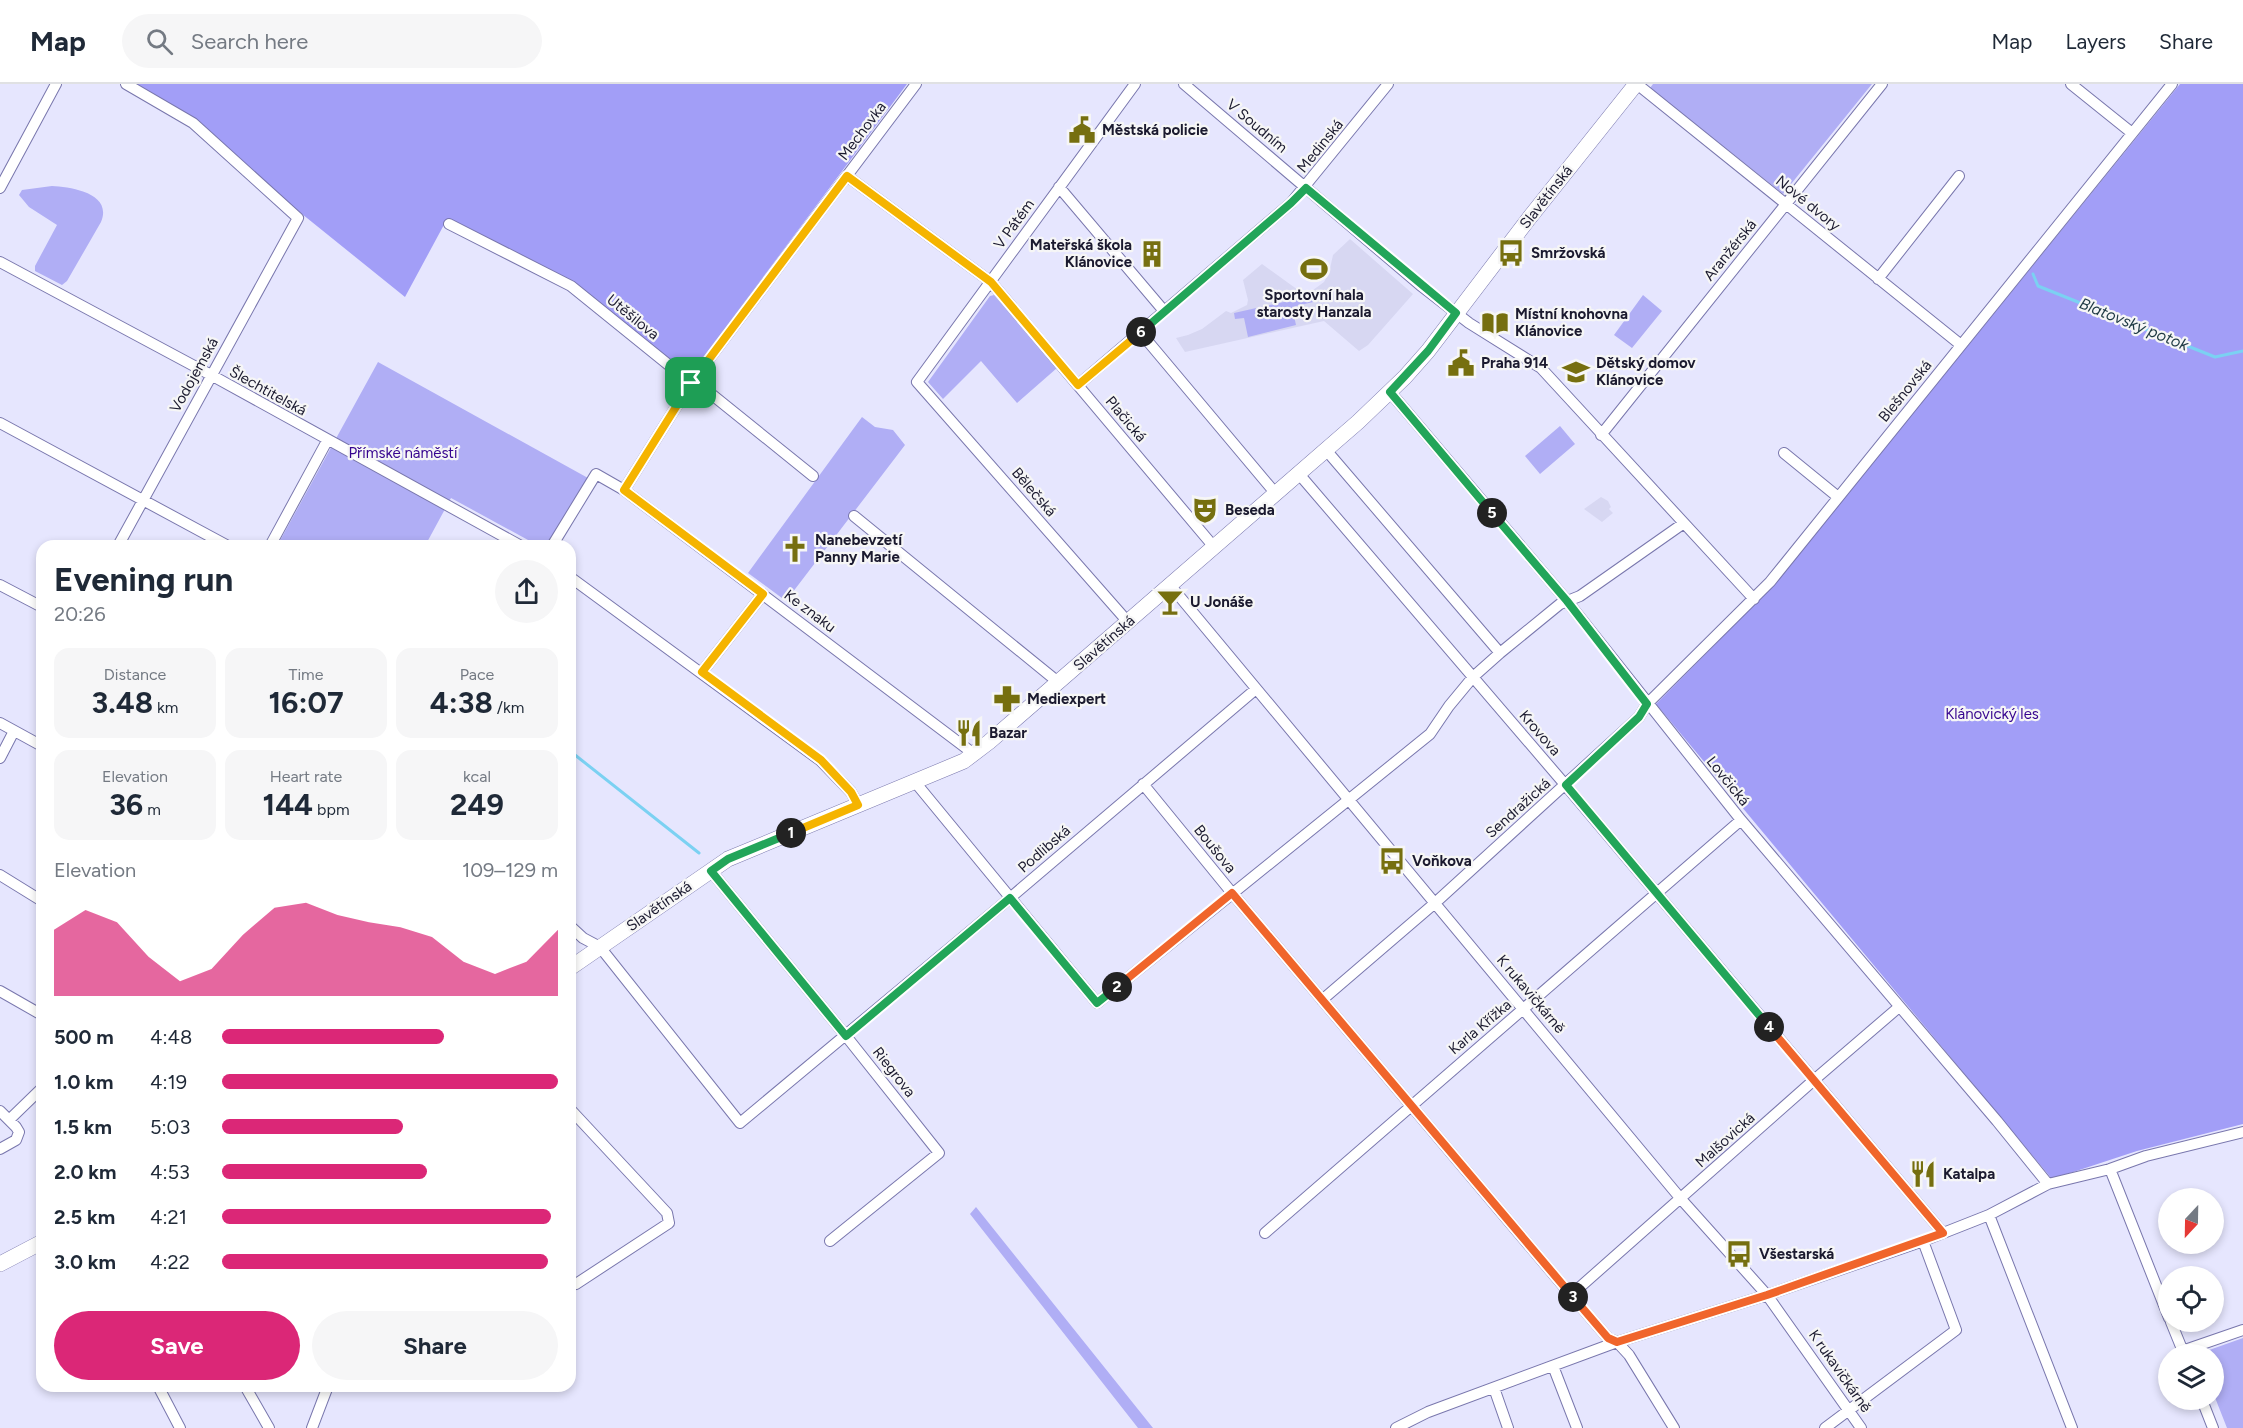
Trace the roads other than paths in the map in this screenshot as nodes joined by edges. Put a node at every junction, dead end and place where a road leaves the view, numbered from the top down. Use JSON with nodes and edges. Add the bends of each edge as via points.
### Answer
{"nodes":[{"id":1,"x":56,"y":84,"type":"edge"},
{"id":2,"x":126,"y":84,"type":"edge"},
{"id":3,"x":916,"y":84,"type":"edge"},
{"id":4,"x":1135,"y":84,"type":"edge"},
{"id":5,"x":1184,"y":84,"type":"edge"},
{"id":6,"x":1389,"y":84,"type":"edge"},
{"id":7,"x":1637,"y":84,"type":"edge"},
{"id":8,"x":1882,"y":84,"type":"edge"},
{"id":9,"x":2071,"y":84,"type":"edge"},
{"id":10,"x":2172,"y":84,"type":"edge"},
{"id":11,"x":2132,"y":133,"type":"junction"},
{"id":12,"x":847,"y":176,"type":"junction"},
{"id":13,"x":1959,"y":177,"type":"dead end"},
{"id":14,"x":1059,"y":187,"type":"junction"},
{"id":15,"x":0,"y":188,"type":"edge"},
{"id":16,"x":1306,"y":188,"type":"junction"},
{"id":17,"x":1785,"y":204,"type":"junction"},
{"id":18,"x":449,"y":224,"type":"dead end"},
{"id":19,"x":0,"y":262,"type":"edge"},
{"id":20,"x":1878,"y":279,"type":"junction"},
{"id":21,"x":991,"y":282,"type":"junction"},
{"id":22,"x":1164,"y":311,"type":"junction"},
{"id":23,"x":1456,"y":313,"type":"junction"},
{"id":24,"x":1140,"y":332,"type":"junction"},
{"id":25,"x":1961,"y":345,"type":"junction"},
{"id":26,"x":211,"y":375,"type":"junction"},
{"id":27,"x":917,"y":382,"type":"joint"},
{"id":28,"x":691,"y":383,"type":"junction"},
{"id":29,"x":1078,"y":385,"type":"junction"},
{"id":30,"x":1390,"y":392,"type":"junction"},
{"id":31,"x":0,"y":423,"type":"edge"},
{"id":32,"x":1601,"y":435,"type":"junction"},
{"id":33,"x":327,"y":441,"type":"junction"},
{"id":34,"x":1326,"y":450,"type":"junction"},
{"id":35,"x":1784,"y":453,"type":"dead end"},
{"id":36,"x":1299,"y":474,"type":"junction"},
{"id":37,"x":813,"y":476,"type":"dead end"},
{"id":38,"x":624,"y":490,"type":"junction"},
{"id":39,"x":1276,"y":494,"type":"junction"},
{"id":40,"x":1838,"y":497,"type":"junction"},
{"id":41,"x":143,"y":500,"type":"junction"},
{"id":42,"x":854,"y":516,"type":"dead end"},
{"id":43,"x":1684,"y":523,"type":"junction"},
{"id":44,"x":121,"y":540,"type":"edge"},
{"id":45,"x":217,"y":540,"type":"edge"},
{"id":46,"x":273,"y":540,"type":"edge"},
{"id":47,"x":510,"y":540,"type":"edge"},
{"id":48,"x":556,"y":540,"type":"edge"},
{"id":49,"x":1214,"y":547,"type":"junction"},
{"id":50,"x":576,"y":581,"type":"edge"},
{"id":51,"x":0,"y":585,"type":"edge"},
{"id":52,"x":1170,"y":585,"type":"junction"},
{"id":53,"x":763,"y":594,"type":"junction"},
{"id":54,"x":1754,"y":599,"type":"junction"},
{"id":55,"x":1567,"y":601,"type":"junction"},
{"id":56,"x":36,"y":605,"type":"edge"},
{"id":57,"x":1128,"y":622,"type":"junction"},
{"id":58,"x":1500,"y":653,"type":"junction"},
{"id":59,"x":702,"y":672,"type":"junction"},
{"id":60,"x":1473,"y":677,"type":"junction"},
{"id":61,"x":1058,"y":682,"type":"junction"},
{"id":62,"x":1256,"y":689,"type":"junction"},
{"id":63,"x":1647,"y":704,"type":"junction"},
{"id":64,"x":0,"y":723,"type":"edge"},
{"id":65,"x":14,"y":731,"type":"junction"},
{"id":66,"x":36,"y":743,"type":"edge"},
{"id":67,"x":974,"y":754,"type":"junction"},
{"id":68,"x":0,"y":758,"type":"edge"},
{"id":69,"x":915,"y":782,"type":"junction"},
{"id":70,"x":1143,"y":784,"type":"junction"},
{"id":71,"x":1566,"y":785,"type":"junction"},
{"id":72,"x":1350,"y":800,"type":"junction"},
{"id":73,"x":858,"y":805,"type":"junction"},
{"id":74,"x":1741,"y":820,"type":"junction"},
{"id":75,"x":711,"y":871,"type":"junction"},
{"id":76,"x":0,"y":875,"type":"edge"},
{"id":77,"x":1232,"y":893,"type":"junction"},
{"id":78,"x":1656,"y":894,"type":"junction"},
{"id":79,"x":36,"y":897,"type":"edge"},
{"id":80,"x":1010,"y":898,"type":"junction"},
{"id":81,"x":1436,"y":903,"type":"junction"},
{"id":82,"x":576,"y":932,"type":"edge"},
{"id":83,"x":600,"y":947,"type":"junction"},
{"id":84,"x":576,"y":964,"type":"edge"},
{"id":85,"x":0,"y":991,"type":"edge"},
{"id":86,"x":1322,"y":1000,"type":"junction"},
{"id":87,"x":1899,"y":1007,"type":"junction"},
{"id":88,"x":1524,"y":1009,"type":"junction"},
{"id":89,"x":36,"y":1012,"type":"edge"},
{"id":90,"x":846,"y":1036,"type":"junction"},
{"id":91,"x":1814,"y":1080,"type":"junction"},
{"id":92,"x":36,"y":1094,"type":"edge"},
{"id":93,"x":1410,"y":1106,"type":"junction"},
{"id":94,"x":0,"y":1111,"type":"edge"},
{"id":95,"x":576,"y":1115,"type":"edge"},
{"id":96,"x":9,"y":1119,"type":"junction"},
{"id":97,"x":2243,"y":1132,"type":"edge"},
{"id":98,"x":0,"y":1149,"type":"edge"},
{"id":99,"x":2110,"y":1169,"type":"junction"},
{"id":100,"x":2048,"y":1184,"type":"junction"},
{"id":101,"x":1681,"y":1199,"type":"junction"},
{"id":102,"x":1989,"y":1215,"type":"junction"},
{"id":103,"x":1265,"y":1233,"type":"dead end"},
{"id":104,"x":1943,"y":1233,"type":"junction"},
{"id":105,"x":830,"y":1241,"type":"dead end"},
{"id":106,"x":1923,"y":1241,"type":"junction"},
{"id":107,"x":36,"y":1245,"type":"edge"},
{"id":108,"x":0,"y":1264,"type":"edge"},
{"id":109,"x":576,"y":1284,"type":"edge"},
{"id":110,"x":2158,"y":1290,"type":"edge"},
{"id":111,"x":1571,"y":1295,"type":"junction"},
{"id":112,"x":1767,"y":1295,"type":"junction"},
{"id":113,"x":2243,"y":1330,"type":"edge"},
{"id":114,"x":1617,"y":1342,"type":"junction"},
{"id":115,"x":2206,"y":1344,"type":"edge"},
{"id":116,"x":1553,"y":1366,"type":"junction"},
{"id":117,"x":1494,"y":1388,"type":"junction"},
{"id":118,"x":161,"y":1392,"type":"edge"},
{"id":119,"x":248,"y":1392,"type":"edge"},
{"id":120,"x":326,"y":1392,"type":"edge"},
{"id":121,"x":2206,"y":1410,"type":"edge"},
{"id":122,"x":1850,"y":1411,"type":"junction"},
{"id":123,"x":2212,"y":1426,"type":"edge"},
{"id":124,"x":1400,"y":1427,"type":"edge"},
{"id":125,"x":180,"y":1428,"type":"edge"},
{"id":126,"x":269,"y":1428,"type":"edge"},
{"id":127,"x":312,"y":1428,"type":"edge"},
{"id":128,"x":1508,"y":1428,"type":"edge"},
{"id":129,"x":1577,"y":1428,"type":"edge"},
{"id":130,"x":1674,"y":1428,"type":"edge"},
{"id":131,"x":1825,"y":1428,"type":"edge"},
{"id":132,"x":1861,"y":1428,"type":"edge"},
{"id":133,"x":2072,"y":1428,"type":"edge"},
{"id":134,"x":2200,"y":1428,"type":"edge"}],
"edges":[{"from":1,"to":15,"type":"street"},
{"from":2,"to":26,"type":"street","name":"Vodojemská","via":[[193,123],[298,218]]},
{"from":3,"to":12,"type":"street","name":"Mechovka"},
{"from":4,"to":14,"type":"street","name":"V Pátém"},
{"from":5,"to":16,"type":"street","name":"V Soudním"},
{"from":6,"to":16,"type":"street","name":"Medinská"},
{"from":7,"to":17,"type":"street","name":"Nové dvory"},
{"from":7,"to":23,"type":"street","name":"Slavětínská"},
{"from":8,"to":17,"type":"street","name":"Aranžérská"},
{"from":9,"to":11,"type":"street"},
{"from":10,"to":11,"type":"street","name":"Blešnovská"},
{"from":11,"to":25,"type":"street","name":"Blešnovská"},
{"from":12,"to":21,"type":"street","name":"Plačická"},
{"from":12,"to":28,"type":"street","name":"Mechovka"},
{"from":13,"to":20,"type":"street"},
{"from":14,"to":21,"type":"street","name":"V Pátém"},
{"from":14,"to":22,"type":"street"},
{"from":16,"to":22,"type":"street","name":"Medinská"},
{"from":16,"to":23,"type":"street","name":"V Soudním"},
{"from":17,"to":20,"type":"street","name":"Nové dvory"},
{"from":17,"to":32,"type":"street","name":"Aranžérská"},
{"from":18,"to":28,"type":"street","name":"Utěšilova","via":[[571,286]]},
{"from":19,"to":26,"type":"street","name":"Šlechtitelská"},
{"from":20,"to":25,"type":"street","name":"Nové dvory"},
{"from":21,"to":27,"type":"street","name":"V Pátém"},
{"from":21,"to":29,"type":"street","name":"Plačická"},
{"from":22,"to":24,"type":"street","name":"Medinská"},
{"from":23,"to":30,"type":"street","name":"Slavětínská"},
{"from":23,"to":32,"type":"street","via":[[1541,368]]},
{"from":24,"to":29,"type":"street","name":"Medinská"},
{"from":24,"to":39,"type":"street"},
{"from":25,"to":40,"type":"street","name":"Blešnovská"},
{"from":26,"to":33,"type":"street","name":"Šlechtitelská"},
{"from":26,"to":41,"type":"street","name":"Vodojemská"},
{"from":27,"to":57,"type":"street","name":"Bělečská"},
{"from":28,"to":37,"type":"street","name":"Utěšilova","via":[[705,389]]},
{"from":28,"to":38,"type":"street","name":"Mechovka"},
{"from":29,"to":49,"type":"street","name":"Plačická"},
{"from":30,"to":34,"type":"street","name":"Slavětínská"},
{"from":30,"to":55,"type":"street","name":"Lovčická"},
{"from":31,"to":41,"type":"street"},
{"from":32,"to":43,"type":"street"},
{"from":33,"to":46,"type":"street"},
{"from":33,"to":47,"type":"street","name":"Šlechtitelská"},
{"from":34,"to":36,"type":"street","name":"Slavětínská"},
{"from":34,"to":58,"type":"street"},
{"from":35,"to":40,"type":"street"},
{"from":36,"to":39,"type":"street","name":"Slavětínská"},
{"from":36,"to":60,"type":"street","name":"Krovova"},
{"from":38,"to":48,"type":"street","name":"Ke znaku","via":[[597,474]]},
{"from":38,"to":53,"type":"street","name":"Ke znaku"},
{"from":39,"to":49,"type":"street","name":"Slavětínská"},
{"from":40,"to":54,"type":"street","name":"Blešnovská"},
{"from":41,"to":44,"type":"street","name":"Vodojemská"},
{"from":41,"to":45,"type":"street"},
{"from":42,"to":61,"type":"street"},
{"from":43,"to":54,"type":"street"},
{"from":43,"to":55,"type":"street","via":[[1580,596]]},
{"from":49,"to":52,"type":"street","name":"Slavětínská"},
{"from":50,"to":59,"type":"street"},
{"from":51,"to":56,"type":"street"},
{"from":52,"to":57,"type":"street","name":"Slavětínská"},
{"from":52,"to":62,"type":"street","name":"K rukavičkárně"},
{"from":53,"to":59,"type":"street"},
{"from":53,"to":67,"type":"street","name":"Ke znaku"},
{"from":54,"to":63,"type":"street","name":"Blešnovská"},
{"from":55,"to":58,"type":"street"},
{"from":55,"to":63,"type":"street","name":"Lovčická"},
{"from":57,"to":61,"type":"street","name":"Slavětínská"},
{"from":58,"to":60,"type":"street"},
{"from":59,"to":73,"type":"street","via":[[821,760]]},
{"from":60,"to":71,"type":"street","name":"Krovova"},
{"from":60,"to":72,"type":"street","via":[[1430,734]]},
{"from":61,"to":67,"type":"street","name":"Slavětínská"},
{"from":62,"to":70,"type":"street","name":"Podlibská"},
{"from":62,"to":72,"type":"street","name":"K rukavičkárně"},
{"from":63,"to":71,"type":"street","name":"Sendražická","via":[[1639,717]]},
{"from":63,"to":74,"type":"street","name":"Lovčická"},
{"from":64,"to":65,"type":"street"},
{"from":65,"to":66,"type":"street"},
{"from":65,"to":68,"type":"street"},
{"from":67,"to":69,"type":"street","name":"Slavětínská"},
{"from":69,"to":73,"type":"street","name":"Slavětínská"},
{"from":69,"to":80,"type":"street"},
{"from":70,"to":77,"type":"street","name":"Boušova"},
{"from":70,"to":80,"type":"street","name":"Podlibská"},
{"from":71,"to":78,"type":"street","name":"Krovova"},
{"from":71,"to":81,"type":"street","name":"Sendražická"},
{"from":72,"to":77,"type":"street"},
{"from":72,"to":81,"type":"street","name":"K rukavičkárně"},
{"from":73,"to":75,"type":"street","name":"Slavětínská","via":[[728,859]]},
{"from":74,"to":78,"type":"street","name":"Karla Křížka"},
{"from":74,"to":87,"type":"street","name":"Lovčická"},
{"from":75,"to":83,"type":"street","name":"Slavětínská"},
{"from":75,"to":90,"type":"street","name":"Riegrova"},
{"from":76,"to":79,"type":"street"},
{"from":77,"to":80,"type":"street","via":[[1097,1003]]},
{"from":77,"to":86,"type":"street","name":"Boušova"},
{"from":78,"to":88,"type":"street","name":"Karla Křížka"},
{"from":78,"to":91,"type":"street","name":"Krovova"},
{"from":80,"to":90,"type":"street","name":"Podlibská"},
{"from":81,"to":86,"type":"street","name":"Sendražická"},
{"from":81,"to":88,"type":"street","name":"K rukavičkárně"},
{"from":82,"to":83,"type":"street"},
{"from":83,"to":84,"type":"street","name":"Slavětínská"},
{"from":83,"to":90,"type":"street","name":"Podlibská","via":[[740,1123]]},
{"from":85,"to":89,"type":"street"},
{"from":86,"to":93,"type":"street","name":"Boušova"},
{"from":87,"to":91,"type":"street","name":"Malšovická"},
{"from":87,"to":100,"type":"street","name":"Lovčická"},
{"from":88,"to":93,"type":"street","name":"Karla Křížka"},
{"from":88,"to":101,"type":"street","name":"K rukavičkárně"},
{"from":90,"to":105,"type":"street","name":"Riegrova","via":[[939,1153]]},
{"from":91,"to":101,"type":"street","name":"Malšovická"},
{"from":91,"to":104,"type":"street","name":"Krovova"},
{"from":92,"to":96,"type":"street"},
{"from":93,"to":103,"type":"street","name":"Karla Křížka"},
{"from":93,"to":111,"type":"street","name":"Boušova"},
{"from":94,"to":96,"type":"street"},
{"from":95,"to":109,"type":"street","via":[[667,1212],[669,1223]]},
{"from":96,"to":98,"type":"street","via":[[18,1135]]},
{"from":97,"to":99,"type":"street"},
{"from":99,"to":100,"type":"street"},
{"from":99,"to":110,"type":"street"},
{"from":100,"to":102,"type":"street"},
{"from":101,"to":111,"type":"street","name":"Malšovická"},
{"from":101,"to":112,"type":"street","name":"K rukavičkárně"},
{"from":102,"to":104,"type":"street"},
{"from":102,"to":133,"type":"street"},
{"from":104,"to":106,"type":"street"},
{"from":106,"to":112,"type":"street"},
{"from":106,"to":122,"type":"street","via":[[1956,1330]]},
{"from":107,"to":108,"type":"street"},
{"from":111,"to":114,"type":"street","name":"Boušova","via":[[1608,1338]]},
{"from":112,"to":114,"type":"street"},
{"from":112,"to":122,"type":"street","name":"K rukavičkárně"},
{"from":113,"to":115,"type":"street"},
{"from":114,"to":116,"type":"street"},
{"from":114,"to":130,"type":"street","name":"Boušova"},
{"from":116,"to":117,"type":"street"},
{"from":116,"to":129,"type":"street"},
{"from":117,"to":124,"type":"street","via":[[1428,1412]]},
{"from":117,"to":128,"type":"street"},
{"from":118,"to":125,"type":"street"},
{"from":119,"to":126,"type":"street"},
{"from":120,"to":127,"type":"street"},
{"from":121,"to":123,"type":"street"},
{"from":122,"to":131,"type":"street"},
{"from":122,"to":132,"type":"street","name":"K rukavičkárně"},
{"from":123,"to":134,"type":"street"}]}
